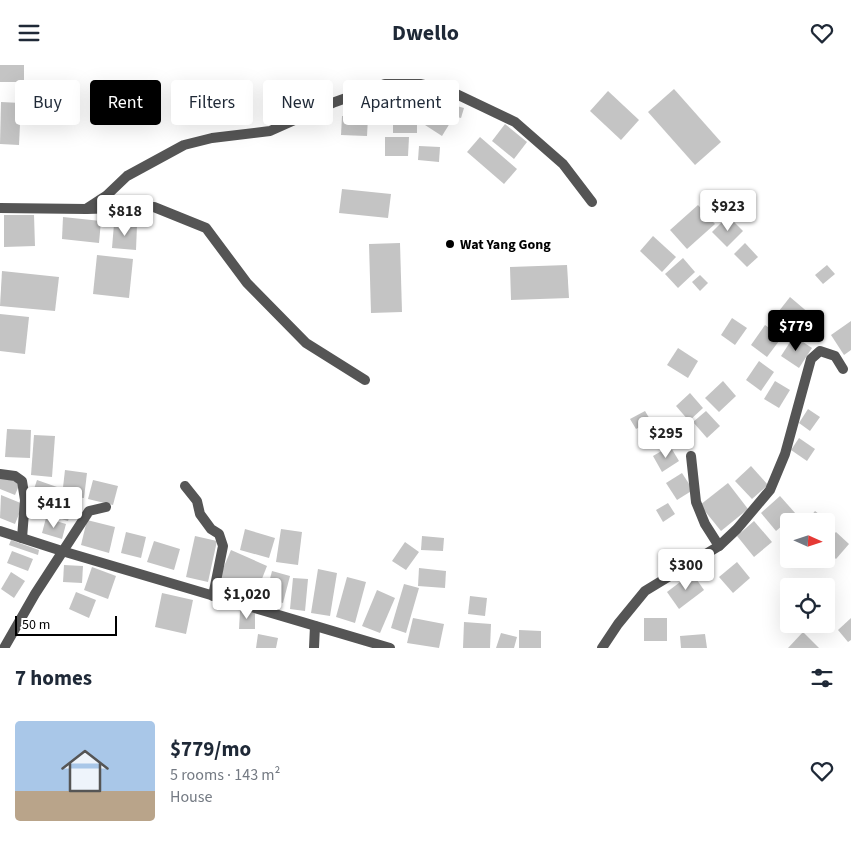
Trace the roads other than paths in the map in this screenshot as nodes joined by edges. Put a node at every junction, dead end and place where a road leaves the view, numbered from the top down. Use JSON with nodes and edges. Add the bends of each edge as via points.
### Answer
{"nodes":[{"id":1,"x":592,"y":203,"type":"dead end"},
{"id":2,"x":0,"y":208,"type":"edge"},
{"id":3,"x":86,"y":209,"type":"junction"},
{"id":4,"x":843,"y":369,"type":"dead end"},
{"id":5,"x":365,"y":380,"type":"dead end"},
{"id":6,"x":691,"y":456,"type":"dead end"},
{"id":7,"x":0,"y":474,"type":"edge"},
{"id":8,"x":185,"y":486,"type":"dead end"},
{"id":9,"x":106,"y":507,"type":"dead end"},
{"id":10,"x":0,"y":531,"type":"edge"},
{"id":11,"x":22,"y":538,"type":"junction"},
{"id":12,"x":719,"y":546,"type":"junction"},
{"id":13,"x":62,"y":551,"type":"junction"},
{"id":14,"x":213,"y":596,"type":"junction"},
{"id":15,"x":314,"y":626,"type":"junction"},
{"id":16,"x":364,"y":644,"type":"edge"},
{"id":17,"x":4,"y":648,"type":"edge"},
{"id":18,"x":314,"y":648,"type":"edge"},
{"id":19,"x":390,"y":648,"type":"edge"},
{"id":20,"x":602,"y":648,"type":"edge"}],
"edges":[{"from":1,"to":3,"type":"street","via":[[563,164],[515,122],[450,91],[421,84],[385,84],[334,102],[270,131],[184,145],[127,176]]},
{"from":2,"to":3,"type":"street"},
{"from":3,"to":5,"type":"street","via":[[154,207],[206,228],[247,283],[306,343]]},
{"from":4,"to":12,"type":"street","via":[[835,356],[820,351],[811,359],[785,454],[770,490]]},
{"from":6,"to":12,"type":"street","via":[[696,502]]},
{"from":7,"to":11,"type":"street","via":[[15,476],[22,481],[25,500]]},
{"from":8,"to":14,"type":"street","via":[[197,501],[200,514],[219,535],[223,546]]},
{"from":9,"to":13,"type":"street","via":[[89,511]]},
{"from":10,"to":11,"type":"street"},
{"from":11,"to":13,"type":"street"},
{"from":12,"to":20,"type":"street","via":[[645,591]]},
{"from":13,"to":14,"type":"street"},
{"from":13,"to":17,"type":"street"},
{"from":14,"to":15,"type":"street"},
{"from":15,"to":16,"type":"street"},
{"from":15,"to":18,"type":"street"},
{"from":16,"to":19,"type":"street"}]}
